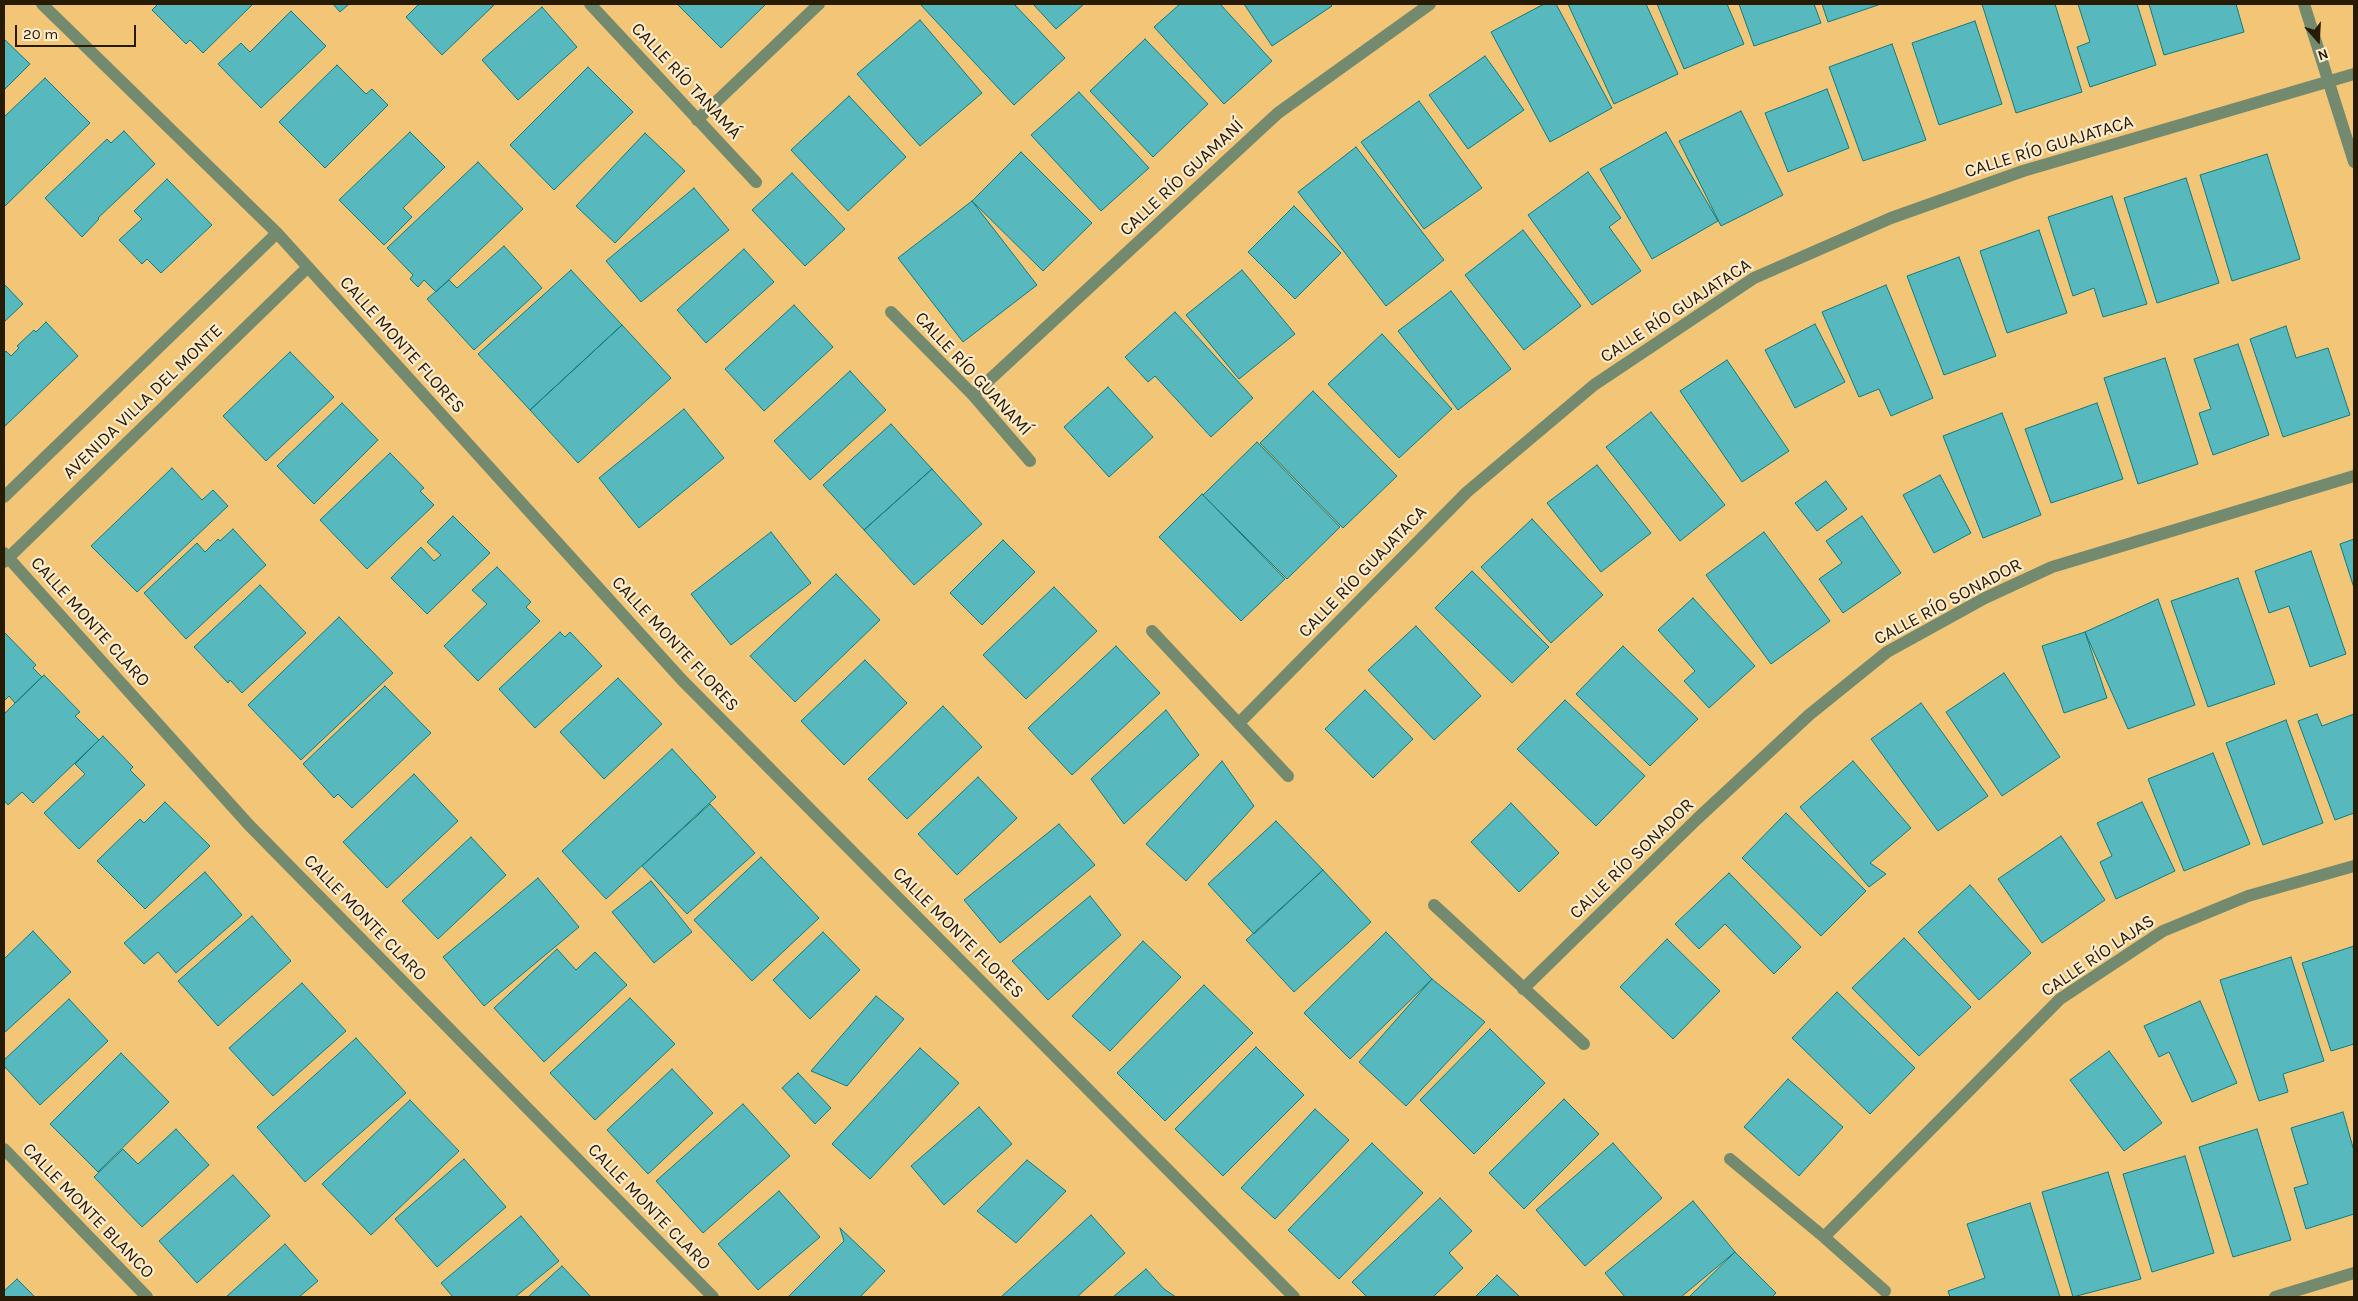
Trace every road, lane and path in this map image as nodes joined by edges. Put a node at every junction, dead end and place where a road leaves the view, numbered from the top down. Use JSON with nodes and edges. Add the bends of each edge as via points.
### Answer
{"nodes":[{"id":1,"x":42,"y":4,"type":"edge"},
{"id":2,"x":590,"y":4,"type":"edge"},
{"id":3,"x":819,"y":4,"type":"edge"},
{"id":4,"x":1430,"y":4,"type":"edge"},
{"id":5,"x":2304,"y":4,"type":"edge"},
{"id":6,"x":2354,"y":74,"type":"edge"},
{"id":7,"x":2328,"y":82,"type":"junction"},
{"id":8,"x":697,"y":120,"type":"junction"},
{"id":9,"x":2354,"y":162,"type":"edge"},
{"id":10,"x":756,"y":182,"type":"dead end"},
{"id":11,"x":276,"y":233,"type":"junction"},
{"id":12,"x":308,"y":266,"type":"junction"},
{"id":13,"x":891,"y":312,"type":"dead end"},
{"id":14,"x":973,"y":395,"type":"junction"},
{"id":15,"x":1030,"y":461,"type":"dead end"},
{"id":16,"x":2354,"y":476,"type":"edge"},
{"id":17,"x":4,"y":497,"type":"edge"},
{"id":18,"x":5,"y":558,"type":"edge"},
{"id":19,"x":1152,"y":631,"type":"dead end"},
{"id":20,"x":1240,"y":722,"type":"junction"},
{"id":21,"x":1288,"y":776,"type":"dead end"},
{"id":22,"x":2354,"y":866,"type":"edge"},
{"id":23,"x":1434,"y":905,"type":"dead end"},
{"id":24,"x":1523,"y":990,"type":"junction"},
{"id":25,"x":1584,"y":1044,"type":"dead end"},
{"id":26,"x":4,"y":1149,"type":"edge"},
{"id":27,"x":1730,"y":1159,"type":"dead end"},
{"id":28,"x":1824,"y":1237,"type":"junction"},
{"id":29,"x":2354,"y":1273,"type":"edge"},
{"id":30,"x":1885,"y":1291,"type":"dead end"},
{"id":31,"x":146,"y":1297,"type":"edge"},
{"id":32,"x":713,"y":1297,"type":"edge"},
{"id":33,"x":1294,"y":1297,"type":"edge"},
{"id":34,"x":2275,"y":1297,"type":"edge"}],
"edges":[{"from":1,"to":11,"type":"street","name":"CALLE MONTE FLORES"},
{"from":2,"to":8,"type":"street","name":"CALLE RÍO TANAMÁ"},
{"from":3,"to":8,"type":"street"},
{"from":4,"to":14,"type":"street","name":"CALLE RÍO GUAMANÍ","via":[[1278,113]]},
{"from":5,"to":7,"type":"street"},
{"from":6,"to":7,"type":"street","name":"CALLE RÍO GUAJATACA"},
{"from":7,"to":9,"type":"street"},
{"from":7,"to":20,"type":"street","name":"CALLE RÍO GUAJATACA","via":[[2023,171],[1891,218],[1754,278],[1594,385],[1467,492]]},
{"from":8,"to":10,"type":"street","name":"CALLE RÍO TANAMÁ"},
{"from":11,"to":12,"type":"street","name":"CALLE MONTE FLORES"},
{"from":11,"to":17,"type":"street","name":"AVENIDA VILLA DEL MONTE"},
{"from":12,"to":18,"type":"street","name":"AVENIDA VILLA DEL MONTE"},
{"from":12,"to":33,"type":"street","name":"CALLE MONTE FLORES","via":[[682,680]]},
{"from":13,"to":14,"type":"street","name":"CALLE RÍO GUANAMÍ"},
{"from":14,"to":15,"type":"street","name":"CALLE RÍO GUANAMÍ"},
{"from":16,"to":24,"type":"street","name":"CALLE RÍO SONADOR","via":[[2052,567],[1985,598],[1887,652],[1788,734],[1696,819]]},
{"from":18,"to":32,"type":"street","name":"CALLE MONTE CLARO","via":[[249,825]]},
{"from":19,"to":20,"type":"street"},
{"from":20,"to":21,"type":"street"},
{"from":22,"to":28,"type":"street","name":"CALLE RÍO LAJAS","via":[[2248,896],[2163,930],[2060,999]]},
{"from":23,"to":24,"type":"street"},
{"from":24,"to":25,"type":"street"},
{"from":26,"to":31,"type":"street","name":"CALLE MONTE BLANCO"},
{"from":27,"to":28,"type":"street"},
{"from":28,"to":30,"type":"street"},
{"from":29,"to":34,"type":"street"}]}
